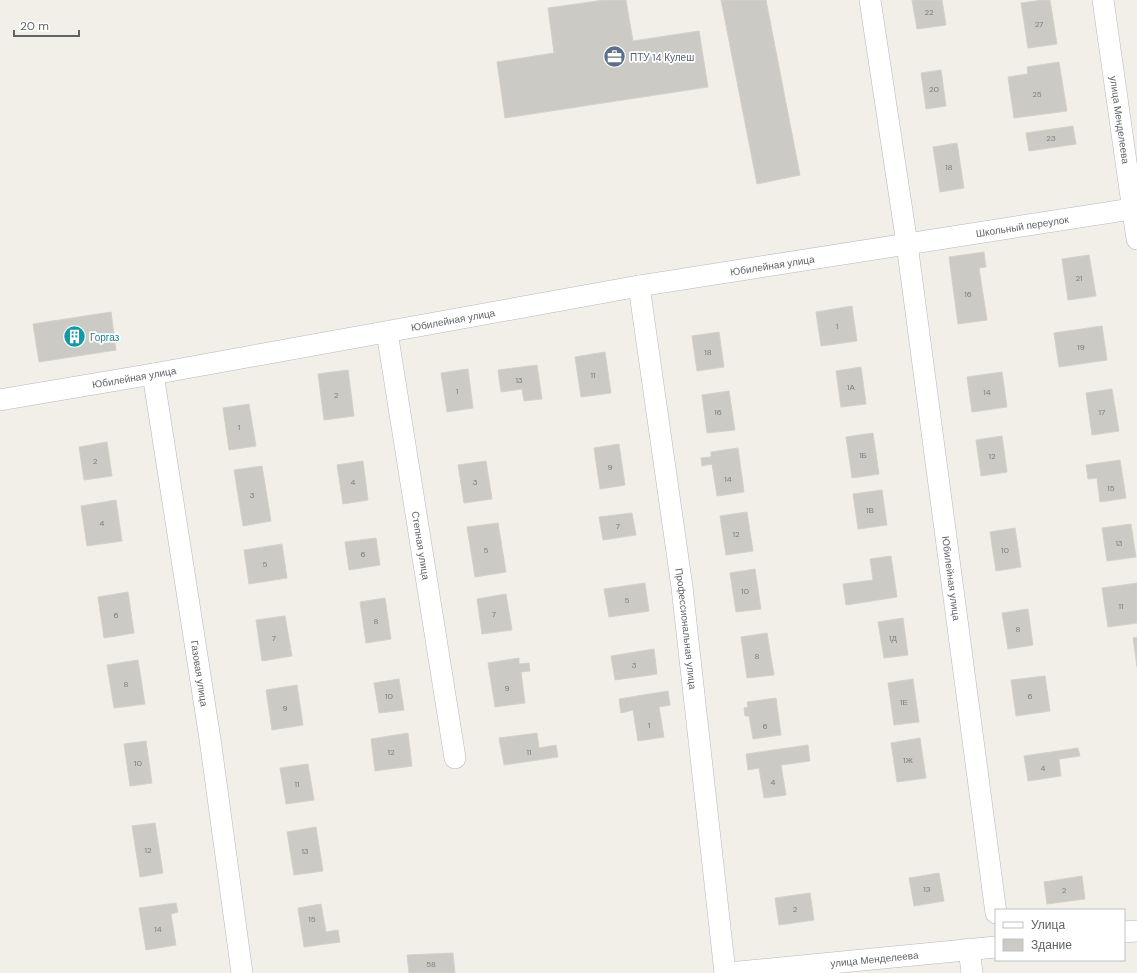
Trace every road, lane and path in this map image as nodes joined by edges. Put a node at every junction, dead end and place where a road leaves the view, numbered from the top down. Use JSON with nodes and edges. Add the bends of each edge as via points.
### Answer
{"nodes":[{"id":1,"x":870,"y":0,"type":"edge"},
{"id":2,"x":1103,"y":0,"type":"edge"},
{"id":3,"x":1135,"y":208,"type":"edge"},
{"id":4,"x":1137,"y":239,"type":"edge"},
{"id":5,"x":907,"y":244,"type":"junction"},
{"id":6,"x":639,"y":286,"type":"junction"},
{"id":7,"x":388,"y":332,"type":"junction"},
{"id":8,"x":153,"y":374,"type":"junction"},
{"id":9,"x":0,"y":400,"type":"edge"},
{"id":10,"x":456,"y":758,"type":"dead end"},
{"id":11,"x":995,"y":909,"type":"edge"},
{"id":12,"x":1137,"y":931,"type":"edge"},
{"id":13,"x":1125,"y":932,"type":"edge"},
{"id":14,"x":995,"y":947,"type":"edge"},
{"id":15,"x":969,"y":949,"type":"junction"},
{"id":16,"x":242,"y":973,"type":"edge"},
{"id":17,"x":725,"y":973,"type":"edge"},
{"id":18,"x":729,"y":973,"type":"edge"},
{"id":19,"x":972,"y":973,"type":"edge"}],
"edges":[{"from":1,"to":5,"type":"street","name":"Юбилейная улица"},
{"from":2,"to":3,"type":"street","name":"улица Менделеева"},
{"from":3,"to":4,"type":"street","name":"улица Менделеева"},
{"from":3,"to":5,"type":"street","name":"Школьный переулок"},
{"from":5,"to":6,"type":"street","name":"Юбилейная улица"},
{"from":5,"to":11,"type":"street","name":"Юбилейная улица"},
{"from":6,"to":7,"type":"street","name":"Юбилейная улица"},
{"from":6,"to":17,"type":"street","name":"Профессиональная улица","via":[[682,587]]},
{"from":7,"to":8,"type":"street","name":"Юбилейная улица"},
{"from":7,"to":10,"type":"street","name":"Степная улица"},
{"from":8,"to":9,"type":"street","name":"Юбилейная улица"},
{"from":8,"to":16,"type":"street","name":"Газовая улица","via":[[210,740]]},
{"from":12,"to":13,"type":"street"},
{"from":14,"to":15,"type":"street","name":"улица Менделеева"},
{"from":15,"to":18,"type":"street","name":"улица Менделеева"},
{"from":15,"to":19,"type":"street"}]}
